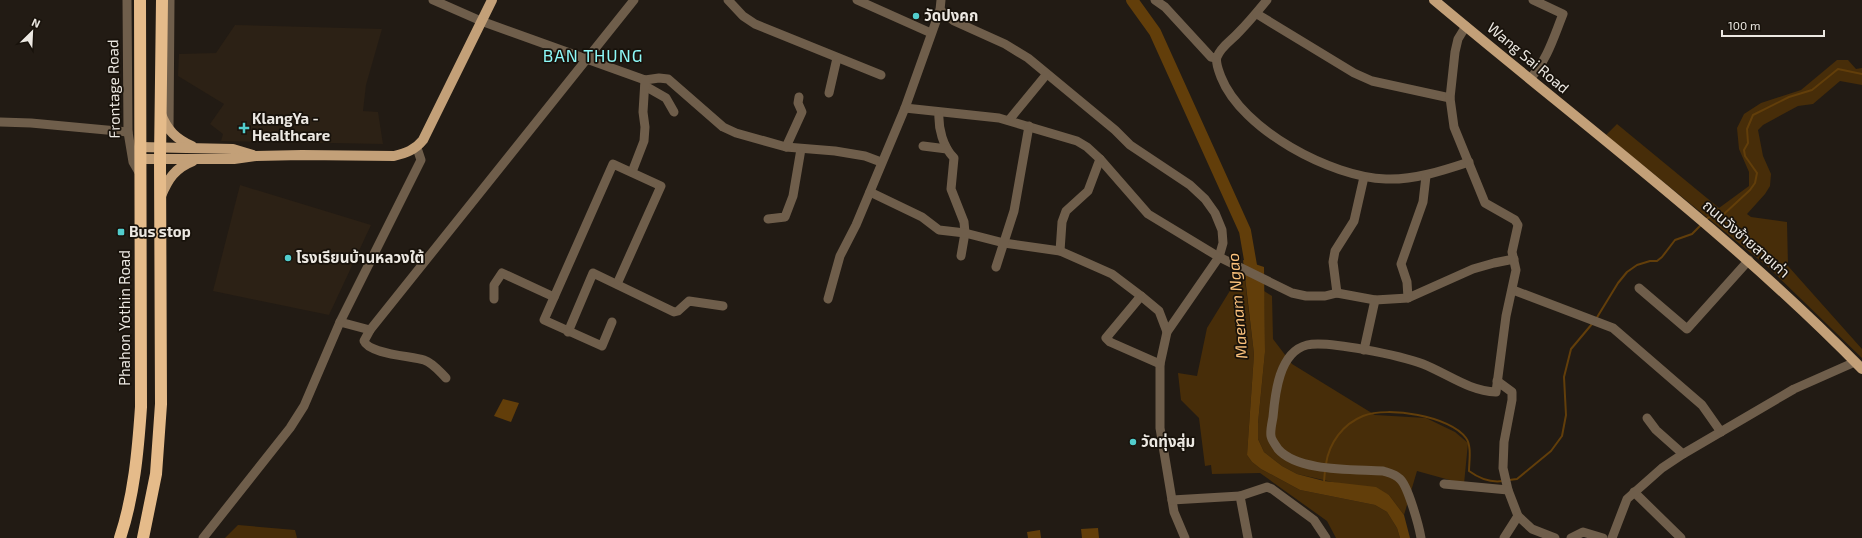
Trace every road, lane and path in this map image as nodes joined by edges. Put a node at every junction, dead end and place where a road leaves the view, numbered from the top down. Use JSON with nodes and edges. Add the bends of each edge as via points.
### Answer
{"nodes":[{"id":1,"x":127,"y":0,"type":"edge"},
{"id":2,"x":140,"y":0,"type":"edge"},
{"id":3,"x":162,"y":0,"type":"edge"},
{"id":4,"x":170,"y":0,"type":"edge"},
{"id":5,"x":433,"y":0,"type":"edge"},
{"id":6,"x":492,"y":0,"type":"edge"},
{"id":7,"x":634,"y":0,"type":"edge"},
{"id":8,"x":728,"y":0,"type":"edge"},
{"id":9,"x":857,"y":0,"type":"edge"},
{"id":10,"x":941,"y":0,"type":"edge"},
{"id":11,"x":1155,"y":0,"type":"edge"},
{"id":12,"x":1267,"y":0,"type":"edge"},
{"id":13,"x":1533,"y":0,"type":"edge"},
{"id":14,"x":1441,"y":2,"type":"edge"},
{"id":15,"x":940,"y":10,"type":"junction"},
{"id":16,"x":1256,"y":14,"type":"junction"},
{"id":17,"x":481,"y":21,"type":"junction"},
{"id":18,"x":1466,"y":26,"type":"junction"},
{"id":19,"x":931,"y":33,"type":"junction"},
{"id":20,"x":588,"y":58,"type":"junction"},
{"id":21,"x":837,"y":58,"type":"junction"},
{"id":22,"x":1216,"y":58,"type":"junction"},
{"id":23,"x":881,"y":75,"type":"dead end"},
{"id":24,"x":1046,"y":75,"type":"junction"},
{"id":25,"x":1530,"y":79,"type":"junction"},
{"id":26,"x":645,"y":83,"type":"junction"},
{"id":27,"x":829,"y":93,"type":"dead end"},
{"id":28,"x":799,"y":97,"type":"dead end"},
{"id":29,"x":1450,"y":98,"type":"junction"},
{"id":30,"x":905,"y":108,"type":"junction"},
{"id":31,"x":674,"y":112,"type":"dead end"},
{"id":32,"x":939,"y":113,"type":"junction"},
{"id":33,"x":161,"y":114,"type":"junction"},
{"id":34,"x":1009,"y":120,"type":"junction"},
{"id":35,"x":0,"y":122,"type":"edge"},
{"id":36,"x":1029,"y":126,"type":"junction"},
{"id":37,"x":169,"y":130,"type":"junction"},
{"id":38,"x":128,"y":132,"type":"junction"},
{"id":39,"x":1603,"y":139,"type":"joint"},
{"id":40,"x":923,"y":146,"type":"dead end"},
{"id":41,"x":786,"y":147,"type":"junction"},
{"id":42,"x":196,"y":148,"type":"junction"},
{"id":43,"x":416,"y":148,"type":"junction"},
{"id":44,"x":801,"y":149,"type":"junction"},
{"id":45,"x":947,"y":149,"type":"junction"},
{"id":46,"x":140,"y":153,"type":"junction"},
{"id":47,"x":160,"y":153,"type":"junction"},
{"id":48,"x":256,"y":156,"type":"junction"},
{"id":49,"x":197,"y":159,"type":"junction"},
{"id":50,"x":1100,"y":159,"type":"junction"},
{"id":51,"x":881,"y":162,"type":"junction"},
{"id":52,"x":1469,"y":162,"type":"junction"},
{"id":53,"x":632,"y":172,"type":"junction"},
{"id":54,"x":140,"y":174,"type":"junction"},
{"id":55,"x":1364,"y":176,"type":"junction"},
{"id":56,"x":1426,"y":176,"type":"junction"},
{"id":57,"x":870,"y":192,"type":"junction"},
{"id":58,"x":160,"y":199,"type":"junction"},
{"id":59,"x":768,"y":219,"type":"dead end"},
{"id":60,"x":965,"y":233,"type":"junction"},
{"id":61,"x":1004,"y":243,"type":"junction"},
{"id":62,"x":1060,"y":251,"type":"junction"},
{"id":63,"x":961,"y":256,"type":"dead end"},
{"id":64,"x":1218,"y":257,"type":"junction"},
{"id":65,"x":1514,"y":259,"type":"junction"},
{"id":66,"x":1748,"y":260,"type":"junction"},
{"id":67,"x":996,"y":267,"type":"dead end"},
{"id":68,"x":617,"y":284,"type":"junction"},
{"id":69,"x":1639,"y":288,"type":"dead end"},
{"id":70,"x":1513,"y":290,"type":"junction"},
{"id":71,"x":1337,"y":293,"type":"junction"},
{"id":72,"x":1141,"y":296,"type":"junction"},
{"id":73,"x":554,"y":297,"type":"junction"},
{"id":74,"x":1408,"y":298,"type":"junction"},
{"id":75,"x":494,"y":299,"type":"dead end"},
{"id":76,"x":828,"y":299,"type":"dead end"},
{"id":77,"x":1375,"y":300,"type":"junction"},
{"id":78,"x":723,"y":306,"type":"dead end"},
{"id":79,"x":340,"y":322,"type":"junction"},
{"id":80,"x":612,"y":322,"type":"dead end"},
{"id":81,"x":370,"y":330,"type":"junction"},
{"id":82,"x":568,"y":332,"type":"junction"},
{"id":83,"x":1167,"y":332,"type":"junction"},
{"id":84,"x":1364,"y":350,"type":"junction"},
{"id":85,"x":1160,"y":364,"type":"junction"},
{"id":86,"x":1859,"y":365,"type":"edge"},
{"id":87,"x":446,"y":378,"type":"dead end"},
{"id":88,"x":1497,"y":381,"type":"junction"},
{"id":89,"x":1647,"y":418,"type":"dead end"},
{"id":90,"x":1721,"y":432,"type":"junction"},
{"id":91,"x":1683,"y":454,"type":"junction"},
{"id":92,"x":1444,"y":484,"type":"dead end"},
{"id":93,"x":1506,"y":484,"type":"junction"},
{"id":94,"x":1634,"y":492,"type":"junction"},
{"id":95,"x":1240,"y":496,"type":"junction"},
{"id":96,"x":1172,"y":500,"type":"junction"},
{"id":97,"x":1518,"y":516,"type":"junction"},
{"id":98,"x":1543,"y":536,"type":"edge"},
{"id":99,"x":205,"y":537,"type":"edge"},
{"id":100,"x":120,"y":538,"type":"edge"},
{"id":101,"x":143,"y":538,"type":"edge"},
{"id":102,"x":1185,"y":538,"type":"edge"},
{"id":103,"x":1248,"y":538,"type":"edge"},
{"id":104,"x":1326,"y":538,"type":"edge"},
{"id":105,"x":1421,"y":538,"type":"edge"},
{"id":106,"x":1504,"y":538,"type":"edge"},
{"id":107,"x":1555,"y":538,"type":"edge"},
{"id":108,"x":1571,"y":538,"type":"edge"},
{"id":109,"x":1603,"y":538,"type":"edge"},
{"id":110,"x":1612,"y":538,"type":"edge"},
{"id":111,"x":1681,"y":538,"type":"edge"}],
"edges":[{"from":1,"to":38,"type":"street","name":"Frontage Road"},
{"from":2,"to":46,"type":"highway","name":"Phahon Yothin Road"},
{"from":3,"to":33,"type":"highway"},
{"from":4,"to":37,"type":"street"},
{"from":5,"to":17,"type":"street"},
{"from":6,"to":17,"type":"main road"},
{"from":7,"to":20,"type":"street"},
{"from":8,"to":21,"type":"street","via":[[755,24]]},
{"from":9,"to":19,"type":"street"},
{"from":10,"to":15,"type":"street"},
{"from":11,"to":22,"type":"street","via":[[1165,7],[1211,57]]},
{"from":12,"to":16,"type":"street"},
{"from":13,"to":25,"type":"street","via":[[1563,14],[1543,64]]},
{"from":14,"to":18,"type":"main road","name":"Wang Sai Road"},
{"from":15,"to":19,"type":"street"},
{"from":15,"to":24,"type":"street","via":[[954,21],[1016,50]]},
{"from":16,"to":22,"type":"street","via":[[1222,48]]},
{"from":16,"to":29,"type":"street","via":[[1354,73],[1372,81]]},
{"from":17,"to":20,"type":"street"},
{"from":17,"to":43,"type":"main road","via":[[423,140]]},
{"from":18,"to":25,"type":"main road","name":"Wang Sai Road"},
{"from":18,"to":29,"type":"street","via":[[1458,39]]},
{"from":19,"to":30,"type":"street"},
{"from":20,"to":26,"type":"street"},
{"from":20,"to":81,"type":"street"},
{"from":21,"to":23,"type":"street"},
{"from":21,"to":27,"type":"street"},
{"from":22,"to":55,"type":"street","via":[[1224,85],[1233,99],[1266,130],[1311,157]]},
{"from":24,"to":34,"type":"street"},
{"from":24,"to":64,"type":"street","via":[[1130,145],[1190,185],[1205,199],[1215,213],[1222,230],[1223,243]]},
{"from":25,"to":39,"type":"main road","name":"Wang Sai Road"},
{"from":26,"to":31,"type":"street","via":[[666,98]]},
{"from":26,"to":41,"type":"street","via":[[659,78],[668,79],[723,127]]},
{"from":26,"to":53,"type":"street","via":[[644,141]]},
{"from":28,"to":41,"type":"street","via":[[798,103],[802,112]]},
{"from":29,"to":52,"type":"street","via":[[1456,137]]},
{"from":30,"to":32,"type":"street"},
{"from":30,"to":51,"type":"street"},
{"from":32,"to":34,"type":"street"},
{"from":32,"to":45,"type":"street","via":[[938,122]]},
{"from":33,"to":37,"type":"main road"},
{"from":33,"to":47,"type":"highway"},
{"from":34,"to":36,"type":"street"},
{"from":35,"to":38,"type":"street"},
{"from":36,"to":50,"type":"street","via":[[1077,140]]},
{"from":36,"to":61,"type":"street","via":[[1014,211]]},
{"from":37,"to":42,"type":"main road","via":[[181,141]]},
{"from":38,"to":54,"type":"street","name":"Frontage Road","via":[[133,162]]},
{"from":39,"to":66,"type":"main road","name":"ถนนวังซ้ายสายเก่า"},
{"from":40,"to":45,"type":"street"},
{"from":41,"to":44,"type":"street"},
{"from":42,"to":47,"type":"main road"},
{"from":42,"to":48,"type":"main road","via":[[233,150]]},
{"from":43,"to":48,"type":"main road","via":[[394,156]]},
{"from":43,"to":79,"type":"street","via":[[421,160]]},
{"from":44,"to":51,"type":"street","via":[[857,155]]},
{"from":44,"to":59,"type":"street","via":[[793,196],[785,217]]},
{"from":45,"to":60,"type":"street","via":[[954,158],[952,189],[961,212]]},
{"from":46,"to":47,"type":"main road"},
{"from":46,"to":54,"type":"highway","name":"Phahon Yothin Road"},
{"from":47,"to":49,"type":"main road"},
{"from":47,"to":58,"type":"highway"},
{"from":48,"to":49,"type":"main road","via":[[234,160]]},
{"from":49,"to":58,"type":"main road","via":[[182,165],[171,176]]},
{"from":50,"to":62,"type":"street","via":[[1088,191],[1066,211],[1062,222]]},
{"from":50,"to":64,"type":"street","via":[[1148,214]]},
{"from":51,"to":57,"type":"street"},
{"from":52,"to":56,"type":"street"},
{"from":52,"to":65,"type":"street","via":[[1485,203],[1515,220],[1518,225],[1512,252]]},
{"from":53,"to":68,"type":"street","via":[[661,186]]},
{"from":53,"to":73,"type":"street","via":[[613,164]]},
{"from":54,"to":100,"type":"highway","name":"Phahon Yothin Road","via":[[139,445]]},
{"from":55,"to":56,"type":"street","via":[[1386,179]]},
{"from":55,"to":71,"type":"street","via":[[1354,221],[1335,251],[1333,262]]},
{"from":56,"to":74,"type":"street","via":[[1423,202],[1401,264],[1407,282]]},
{"from":57,"to":60,"type":"street","via":[[922,217],[940,230]]},
{"from":57,"to":76,"type":"street","via":[[840,256]]},
{"from":58,"to":101,"type":"highway","via":[[161,404],[156,474]]},
{"from":60,"to":61,"type":"street"},
{"from":60,"to":63,"type":"street"},
{"from":61,"to":62,"type":"street"},
{"from":61,"to":67,"type":"street"},
{"from":62,"to":72,"type":"street","via":[[1112,274]]},
{"from":64,"to":71,"type":"street","via":[[1292,293],[1306,296]]},
{"from":64,"to":83,"type":"street"},
{"from":65,"to":70,"type":"street","via":[[1516,270]]},
{"from":65,"to":74,"type":"street","via":[[1473,269]]},
{"from":66,"to":69,"type":"street","via":[[1687,329]]},
{"from":66,"to":86,"type":"main road","name":"ถนนวังซ้ายสายเก่า"},
{"from":68,"to":78,"type":"street","via":[[674,312],[689,302]]},
{"from":68,"to":82,"type":"street","via":[[593,273]]},
{"from":70,"to":88,"type":"street","via":[[1506,316]]},
{"from":70,"to":90,"type":"street","via":[[1613,328],[1688,391],[1702,405]]},
{"from":71,"to":77,"type":"street"},
{"from":72,"to":83,"type":"street","via":[[1159,311]]},
{"from":72,"to":85,"type":"street","via":[[1106,338]]},
{"from":73,"to":75,"type":"street","via":[[502,273],[494,285]]},
{"from":73,"to":82,"type":"street","via":[[544,320]]},
{"from":74,"to":77,"type":"street"},
{"from":77,"to":84,"type":"street"},
{"from":79,"to":81,"type":"street"},
{"from":79,"to":99,"type":"street","via":[[304,406],[290,428]]},
{"from":80,"to":82,"type":"street","via":[[602,346]]},
{"from":81,"to":87,"type":"street","via":[[364,341],[370,347],[424,360]]},
{"from":83,"to":85,"type":"street"},
{"from":84,"to":88,"type":"street","via":[[1422,364],[1481,391],[1496,392]]},
{"from":84,"to":105,"type":"street","via":[[1315,344],[1298,348],[1283,368],[1270,435],[1278,449],[1290,458],[1307,465],[1393,474],[1401,480]]},
{"from":85,"to":96,"type":"street","via":[[1160,428]]},
{"from":86,"to":90,"type":"street","via":[[1794,389]]},
{"from":88,"to":93,"type":"street","via":[[1512,392],[1504,442],[1503,468]]},
{"from":89,"to":91,"type":"street","via":[[1656,430]]},
{"from":90,"to":91,"type":"street"},
{"from":91,"to":94,"type":"street"},
{"from":92,"to":93,"type":"street"},
{"from":93,"to":97,"type":"street"},
{"from":94,"to":110,"type":"street","via":[[1628,499]]},
{"from":94,"to":111,"type":"street"},
{"from":95,"to":96,"type":"street"},
{"from":95,"to":103,"type":"street"},
{"from":95,"to":104,"type":"street","via":[[1267,488],[1272,489],[1314,520]]},
{"from":96,"to":102,"type":"street"},
{"from":97,"to":98,"type":"street"},
{"from":97,"to":106,"type":"street"},
{"from":98,"to":107,"type":"street"},
{"from":108,"to":109,"type":"street","via":[[1583,532]]}]}
